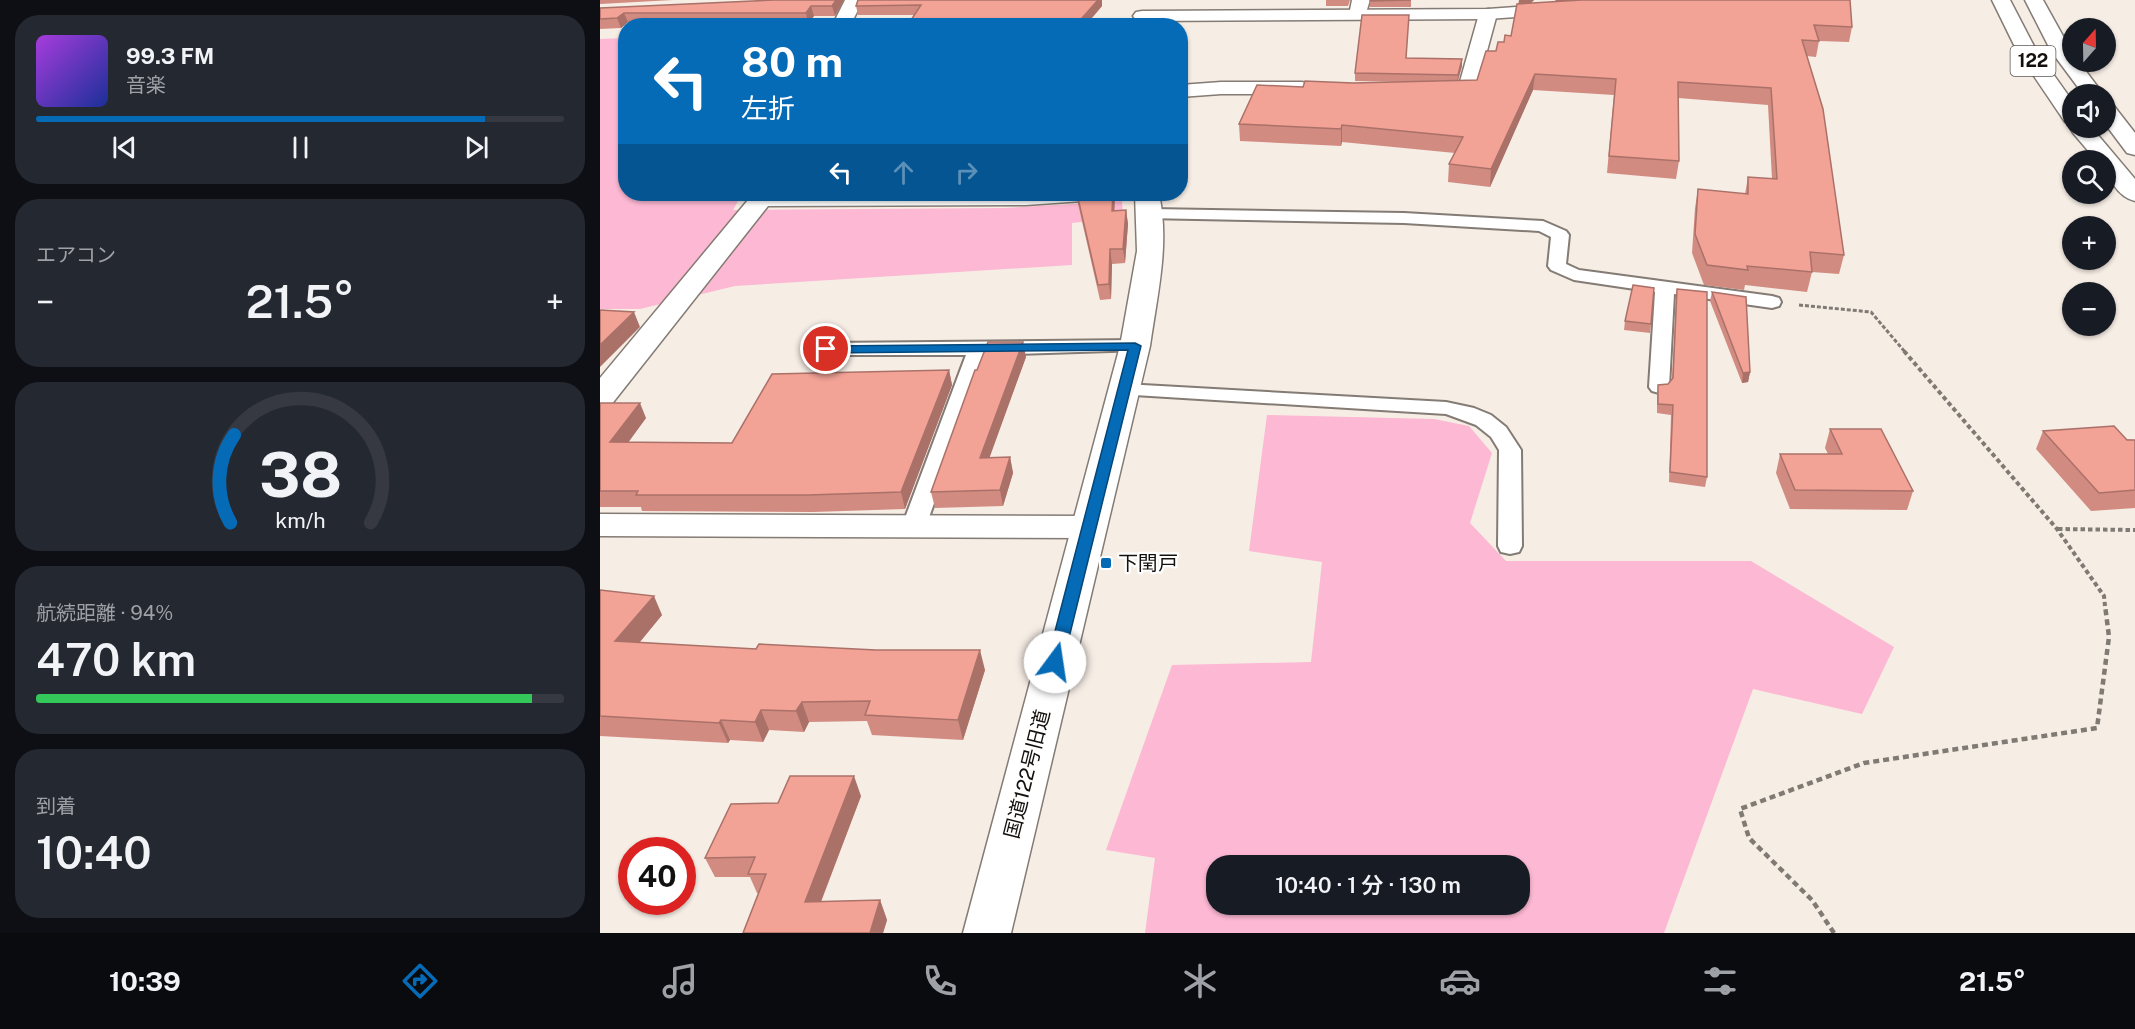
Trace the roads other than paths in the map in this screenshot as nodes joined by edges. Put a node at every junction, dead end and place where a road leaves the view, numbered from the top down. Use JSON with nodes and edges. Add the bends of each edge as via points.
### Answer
{"nodes":[{"id":1,"x":854,"y":0,"type":"edge"},
{"id":2,"x":1643,"y":0,"type":"edge"},
{"id":3,"x":2001,"y":0,"type":"edge"},
{"id":4,"x":2034,"y":0,"type":"edge"},
{"id":5,"x":1540,"y":5,"type":"edge"},
{"id":6,"x":1360,"y":8,"type":"edge"},
{"id":7,"x":1143,"y":14,"type":"edge"},
{"id":8,"x":1488,"y":14,"type":"junction"},
{"id":9,"x":846,"y":18,"type":"edge"},
{"id":10,"x":2086,"y":84,"type":"edge"},
{"id":11,"x":1326,"y":90,"type":"edge"},
{"id":12,"x":1188,"y":91,"type":"edge"},
{"id":13,"x":1414,"y":91,"type":"edge"},
{"id":14,"x":2062,"y":101,"type":"edge"},
{"id":15,"x":2116,"y":124,"type":"edge"},
{"id":16,"x":2089,"y":138,"type":"edge"},
{"id":17,"x":2135,"y":148,"type":"edge"},
{"id":18,"x":2135,"y":194,"type":"edge"},
{"id":19,"x":760,"y":201,"type":"edge"},
{"id":20,"x":1149,"y":204,"type":"edge"},
{"id":21,"x":1665,"y":288,"type":"junction"},
{"id":22,"x":1772,"y":302,"type":"road end"},
{"id":23,"x":1135,"y":346,"type":"junction"},
{"id":24,"x":826,"y":349,"type":"dead end"},
{"id":25,"x":978,"y":350,"type":"junction"},
{"id":26,"x":1659,"y":387,"type":"edge"},
{"id":27,"x":1125,"y":390,"type":"junction"},
{"id":28,"x":600,"y":398,"type":"edge"},
{"id":29,"x":600,"y":525,"type":"edge"},
{"id":30,"x":914,"y":526,"type":"junction"},
{"id":31,"x":1089,"y":526,"type":"junction"},
{"id":32,"x":1510,"y":546,"type":"dead end"},
{"id":33,"x":987,"y":933,"type":"edge"}],
"edges":[{"from":1,"to":9,"type":"main road"},
{"from":2,"to":5,"type":"main road","via":[[1615,5]]},
{"from":3,"to":14,"type":"main road","number":"122","via":[[2027,51]]},
{"from":4,"to":10,"type":"main road","number":"122","via":[[2061,51]]},
{"from":5,"to":8,"type":"main road"},
{"from":6,"to":7,"type":"main road"},
{"from":6,"to":8,"type":"main road"},
{"from":8,"to":13,"type":"main road","via":[[1468,91]]},
{"from":11,"to":12,"type":"main road","via":[[1272,87]]},
{"from":15,"to":17,"type":"main road"},
{"from":16,"to":18,"type":"main road"},
{"from":19,"to":28,"type":"main road"},
{"from":20,"to":21,"type":"lane","via":[[1543,226],[1560,235],[1557,267],[1574,275]]},
{"from":20,"to":23,"type":"main road","name":"国道122号旧道","via":[[1150,257]]},
{"from":21,"to":22,"type":"lane"},
{"from":21,"to":26,"type":"lane"},
{"from":23,"to":25,"type":"lane"},
{"from":23,"to":27,"type":"main road","name":"国道122号旧道"},
{"from":24,"to":25,"type":"lane"},
{"from":25,"to":30,"type":"lane"},
{"from":27,"to":31,"type":"main road","name":"国道122号旧道"},
{"from":27,"to":32,"type":"lane","via":[[1446,408],[1471,413],[1490,422],[1510,450]]},
{"from":29,"to":30,"type":"main road"},
{"from":30,"to":31,"type":"main road"},
{"from":31,"to":33,"type":"main road","name":"国道122号旧道"}]}
